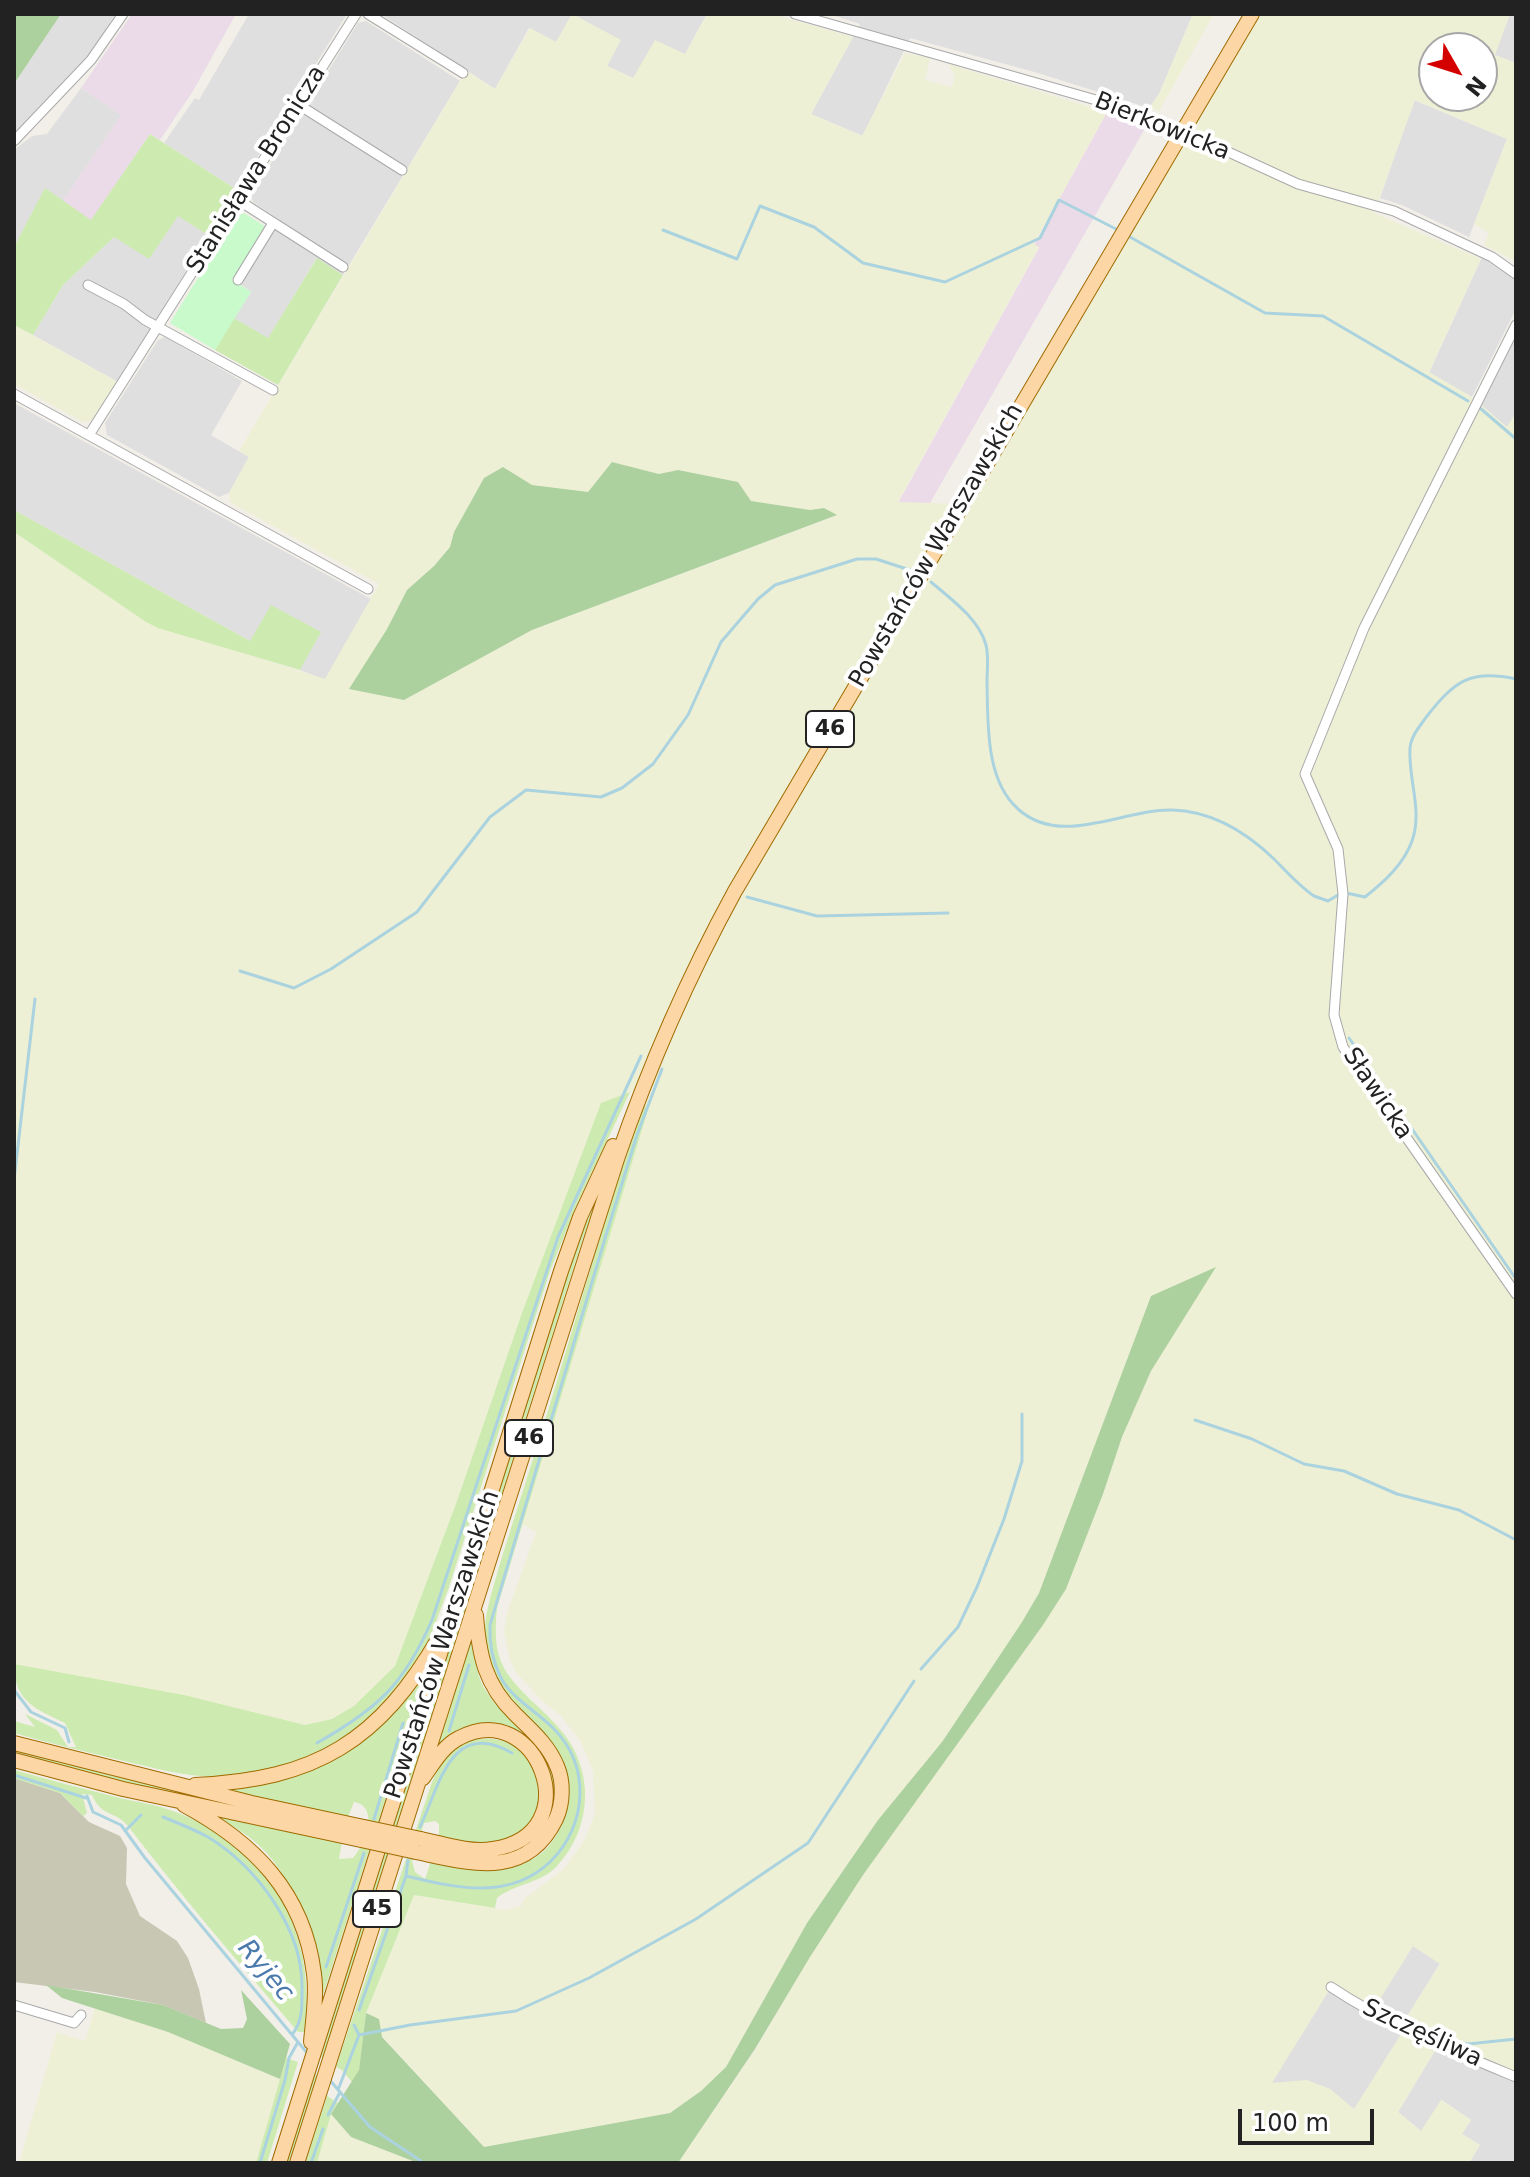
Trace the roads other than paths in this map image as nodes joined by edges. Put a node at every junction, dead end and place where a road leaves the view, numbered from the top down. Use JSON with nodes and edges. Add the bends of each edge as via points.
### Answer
{"nodes":[{"id":1,"x":123,"y":14,"type":"edge"},
{"id":2,"x":356,"y":14,"type":"edge"},
{"id":3,"x":368,"y":14,"type":"edge"},
{"id":4,"x":795,"y":14,"type":"edge"},
{"id":5,"x":1252,"y":14,"type":"edge"},
{"id":6,"x":463,"y":73,"type":"dead end"},
{"id":7,"x":299,"y":105,"type":"junction"},
{"id":8,"x":1182,"y":132,"type":"junction"},
{"id":9,"x":14,"y":141,"type":"edge"},
{"id":10,"x":402,"y":170,"type":"dead end"},
{"id":11,"x":238,"y":200,"type":"junction"},
{"id":12,"x":273,"y":223,"type":"junction"},
{"id":13,"x":343,"y":267,"type":"dead end"},
{"id":14,"x":1516,"y":274,"type":"edge"},
{"id":15,"x":238,"y":280,"type":"dead end"},
{"id":16,"x":88,"y":285,"type":"dead end"},
{"id":17,"x":1516,"y":325,"type":"edge"},
{"id":18,"x":158,"y":326,"type":"junction"},
{"id":19,"x":273,"y":390,"type":"dead end"},
{"id":20,"x":14,"y":394,"type":"edge"},
{"id":21,"x":89,"y":435,"type":"junction"},
{"id":22,"x":368,"y":589,"type":"dead end"},
{"id":23,"x":642,"y":1088,"type":"junction"},
{"id":24,"x":1516,"y":1294,"type":"edge"},
{"id":25,"x":475,"y":1607,"type":"junction"},
{"id":26,"x":454,"y":1612,"type":"junction"},
{"id":27,"x":14,"y":1743,"type":"edge"},
{"id":28,"x":14,"y":1760,"type":"edge"},
{"id":29,"x":182,"y":1786,"type":"junction"},
{"id":30,"x":415,"y":1788,"type":"junction"},
{"id":31,"x":177,"y":1801,"type":"junction"},
{"id":32,"x":362,"y":1833,"type":"junction"},
{"id":33,"x":418,"y":1846,"type":"junction"},
{"id":34,"x":1331,"y":1987,"type":"dead end"},
{"id":35,"x":14,"y":2005,"type":"edge"},
{"id":36,"x":81,"y":2015,"type":"dead end"},
{"id":37,"x":313,"y":2048,"type":"junction"},
{"id":38,"x":1516,"y":2077,"type":"edge"},
{"id":39,"x":279,"y":2163,"type":"edge"},
{"id":40,"x":297,"y":2163,"type":"edge"}],
"edges":[{"from":1,"to":9,"type":"street","via":[[91,60]]},
{"from":2,"to":7,"type":"street","name":"Stanisława Bronicza"},
{"from":3,"to":6,"type":"street"},
{"from":4,"to":8,"type":"street","name":"Bierkowicka","via":[[1117,106]]},
{"from":5,"to":8,"type":"main road","name":"Powstańców Warszawskich","number":"46"},
{"from":7,"to":10,"type":"street"},
{"from":7,"to":11,"type":"street","name":"Stanisława Bronicza"},
{"from":8,"to":14,"type":"street","name":"Bierkowicka","via":[[1298,184],[1394,211],[1492,257]]},
{"from":8,"to":23,"type":"main road","name":"Powstańców Warszawskich","number":"46","via":[[735,891],[680,996]]},
{"from":11,"to":12,"type":"street"},
{"from":11,"to":18,"type":"street","name":"Stanisława Bronicza"},
{"from":12,"to":13,"type":"street"},
{"from":12,"to":15,"type":"street"},
{"from":16,"to":18,"type":"street"},
{"from":17,"to":24,"type":"street","name":"Sławicka","via":[[1364,628],[1305,774],[1338,849],[1343,894],[1334,1015],[1343,1047]]},
{"from":18,"to":19,"type":"street"},
{"from":18,"to":21,"type":"street","name":"Stanisława Bronicza"},
{"from":20,"to":21,"type":"street"},
{"from":21,"to":22,"type":"street"},
{"from":23,"to":25,"type":"main road","name":"Powstańców Warszawskich","number":"46"},
{"from":23,"to":26,"type":"main road","name":"Powstańców Warszawskich","number":"46","via":[[575,1230]]},
{"from":25,"to":30,"type":"main road","name":"Powstańców Warszawskich","number":"46"},
{"from":25,"to":33,"type":"main road","via":[[479,1652],[490,1684],[558,1766],[558,1815],[536,1847],[503,1863],[471,1864]]},
{"from":26,"to":29,"type":"main road","via":[[404,1693],[341,1748],[267,1778]]},
{"from":26,"to":37,"type":"main road","name":"Powstańców Warszawskich","number":"46"},
{"from":27,"to":29,"type":"main road"},
{"from":28,"to":31,"type":"main road"},
{"from":29,"to":32,"type":"main road"},
{"from":30,"to":33,"type":"main road","via":[[452,1743],[480,1731],[500,1732],[525,1745],[541,1766],[546,1788],[535,1825],[508,1846]]},
{"from":30,"to":40,"type":"main road","name":"Powstańców Warszawskich","number":"45"},
{"from":31,"to":32,"type":"main road"},
{"from":31,"to":37,"type":"main road","via":[[249,1847],[292,1904],[314,1975]]},
{"from":32,"to":33,"type":"main road","bridge":true},
{"from":34,"to":38,"type":"street","name":"Szczęśliwa","via":[[1382,2017]]},
{"from":35,"to":36,"type":"street","via":[[74,2023]]},
{"from":37,"to":39,"type":"main road"}]}
